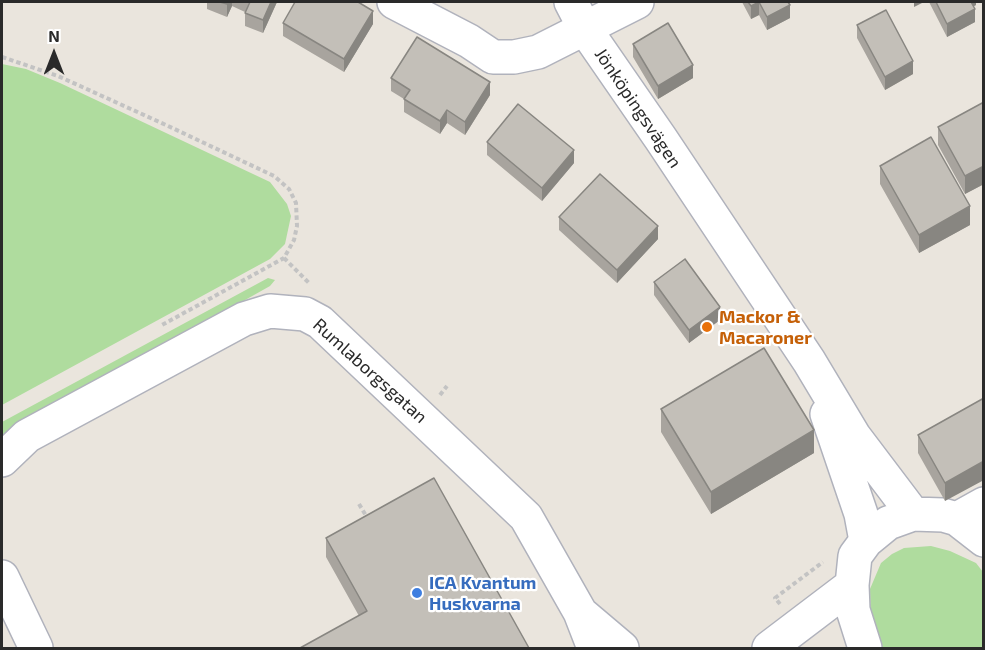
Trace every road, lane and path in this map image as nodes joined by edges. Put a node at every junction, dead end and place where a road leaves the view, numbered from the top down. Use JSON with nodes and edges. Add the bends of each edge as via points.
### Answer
{"nodes":[{"id":1,"x":394,"y":2,"type":"edge"},
{"id":2,"x":635,"y":3,"type":"edge"},
{"id":3,"x":578,"y":15,"type":"edge"},
{"id":4,"x":2,"y":57,"type":"edge"},
{"id":5,"x":316,"y":289,"type":"dead end"},
{"id":6,"x":808,"y":361,"type":"junction"},
{"id":7,"x":2,"y":460,"type":"edge"},
{"id":8,"x":359,"y":504,"type":"dead end"},
{"id":9,"x":970,"y":511,"type":"edge"},
{"id":10,"x":913,"y":514,"type":"junction"},
{"id":11,"x":369,"y":522,"type":"edge"},
{"id":12,"x":984,"y":540,"type":"edge"},
{"id":13,"x":866,"y":541,"type":"junction"},
{"id":14,"x":2,"y":577,"type":"edge"},
{"id":15,"x":852,"y":585,"type":"junction"},
{"id":16,"x":580,"y":612,"type":"junction"},
{"id":17,"x":36,"y":648,"type":"edge"},
{"id":18,"x":594,"y":648,"type":"edge"},
{"id":19,"x":622,"y":648,"type":"edge"},
{"id":20,"x":769,"y":648,"type":"edge"},
{"id":21,"x":865,"y":648,"type":"edge"}],
"edges":[{"from":1,"to":3,"type":"street","name":"Jönköpingsvägen","via":[[493,57],[538,52]]},
{"from":2,"to":3,"type":"street"},
{"from":3,"to":6,"type":"street","name":"Jönköpingsvägen"},
{"from":4,"to":5,"type":"path","via":[[58,76],[274,176],[289,189],[296,203],[294,240],[284,258]]},
{"from":6,"to":10,"type":"street","name":"Jönköpingsvägen","via":[[854,436]]},
{"from":6,"to":13,"type":"street","name":"Jönköpingsvägen","via":[[861,514]]},
{"from":7,"to":16,"type":"street","name":"Rumlaborgsgatan","via":[[27,436],[244,319],[270,311],[305,314],[320,322],[526,517]]},
{"from":8,"to":11,"type":"path"},
{"from":9,"to":10,"type":"street"},
{"from":9,"to":12,"type":"street"},
{"from":10,"to":13,"type":"street","via":[[888,523]]},
{"from":13,"to":15,"type":"street","via":[[855,556]]},
{"from":14,"to":17,"type":"street"},
{"from":15,"to":20,"type":"street"},
{"from":15,"to":21,"type":"street","via":[[853,610]]},
{"from":16,"to":18,"type":"street","name":"Rumlaborgsgatan"},
{"from":16,"to":19,"type":"street","name":"Rumlaborgsgatan"}]}
